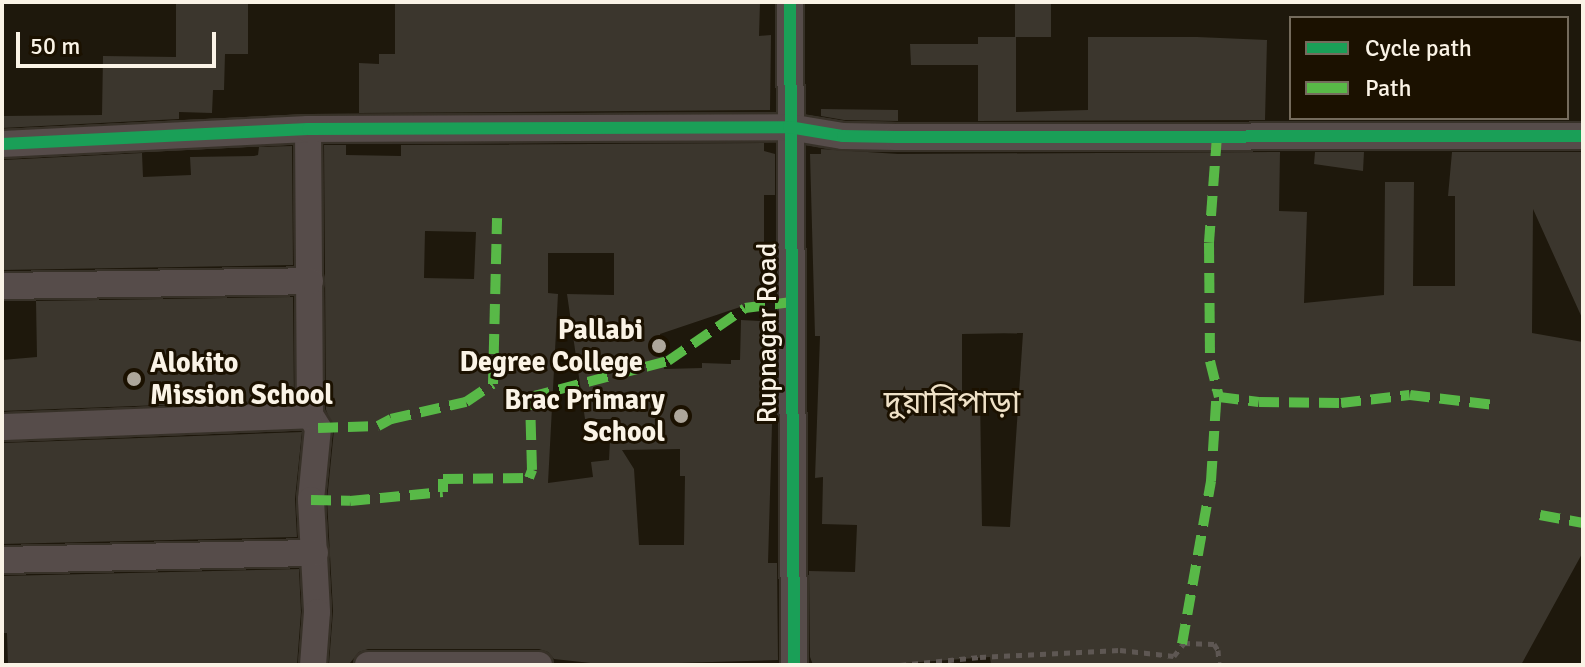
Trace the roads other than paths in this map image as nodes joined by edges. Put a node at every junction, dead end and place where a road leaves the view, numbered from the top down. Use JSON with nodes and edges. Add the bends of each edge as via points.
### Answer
{"nodes":[{"id":1,"x":790,"y":2,"type":"edge"},
{"id":2,"x":789,"y":127,"type":"junction"},
{"id":3,"x":308,"y":129,"type":"junction"},
{"id":4,"x":1583,"y":136,"type":"edge"},
{"id":5,"x":2,"y":144,"type":"edge"},
{"id":6,"x":310,"y":281,"type":"junction"},
{"id":7,"x":2,"y":286,"type":"edge"},
{"id":8,"x":310,"y":415,"type":"junction"},
{"id":9,"x":2,"y":427,"type":"edge"},
{"id":10,"x":315,"y":553,"type":"junction"},
{"id":11,"x":2,"y":560,"type":"edge"},
{"id":12,"x":313,"y":665,"type":"edge"},
{"id":13,"x":368,"y":665,"type":"edge"},
{"id":14,"x":539,"y":665,"type":"edge"},
{"id":15,"x":794,"y":665,"type":"edge"}],
"edges":[{"from":1,"to":2,"type":"street","name":"Rupnagar Road"},
{"from":2,"to":3,"type":"street"},
{"from":2,"to":4,"type":"street","via":[[897,137]]},
{"from":2,"to":15,"type":"street","name":"Rupnagar Road"},
{"from":3,"to":5,"type":"street"},
{"from":3,"to":6,"type":"street"},
{"from":6,"to":7,"type":"street"},
{"from":6,"to":8,"type":"street"},
{"from":8,"to":9,"type":"street"},
{"from":8,"to":10,"type":"street","via":[[318,428],[311,500]]},
{"from":10,"to":11,"type":"street"},
{"from":10,"to":12,"type":"street"},
{"from":13,"to":14,"type":"street"}]}
